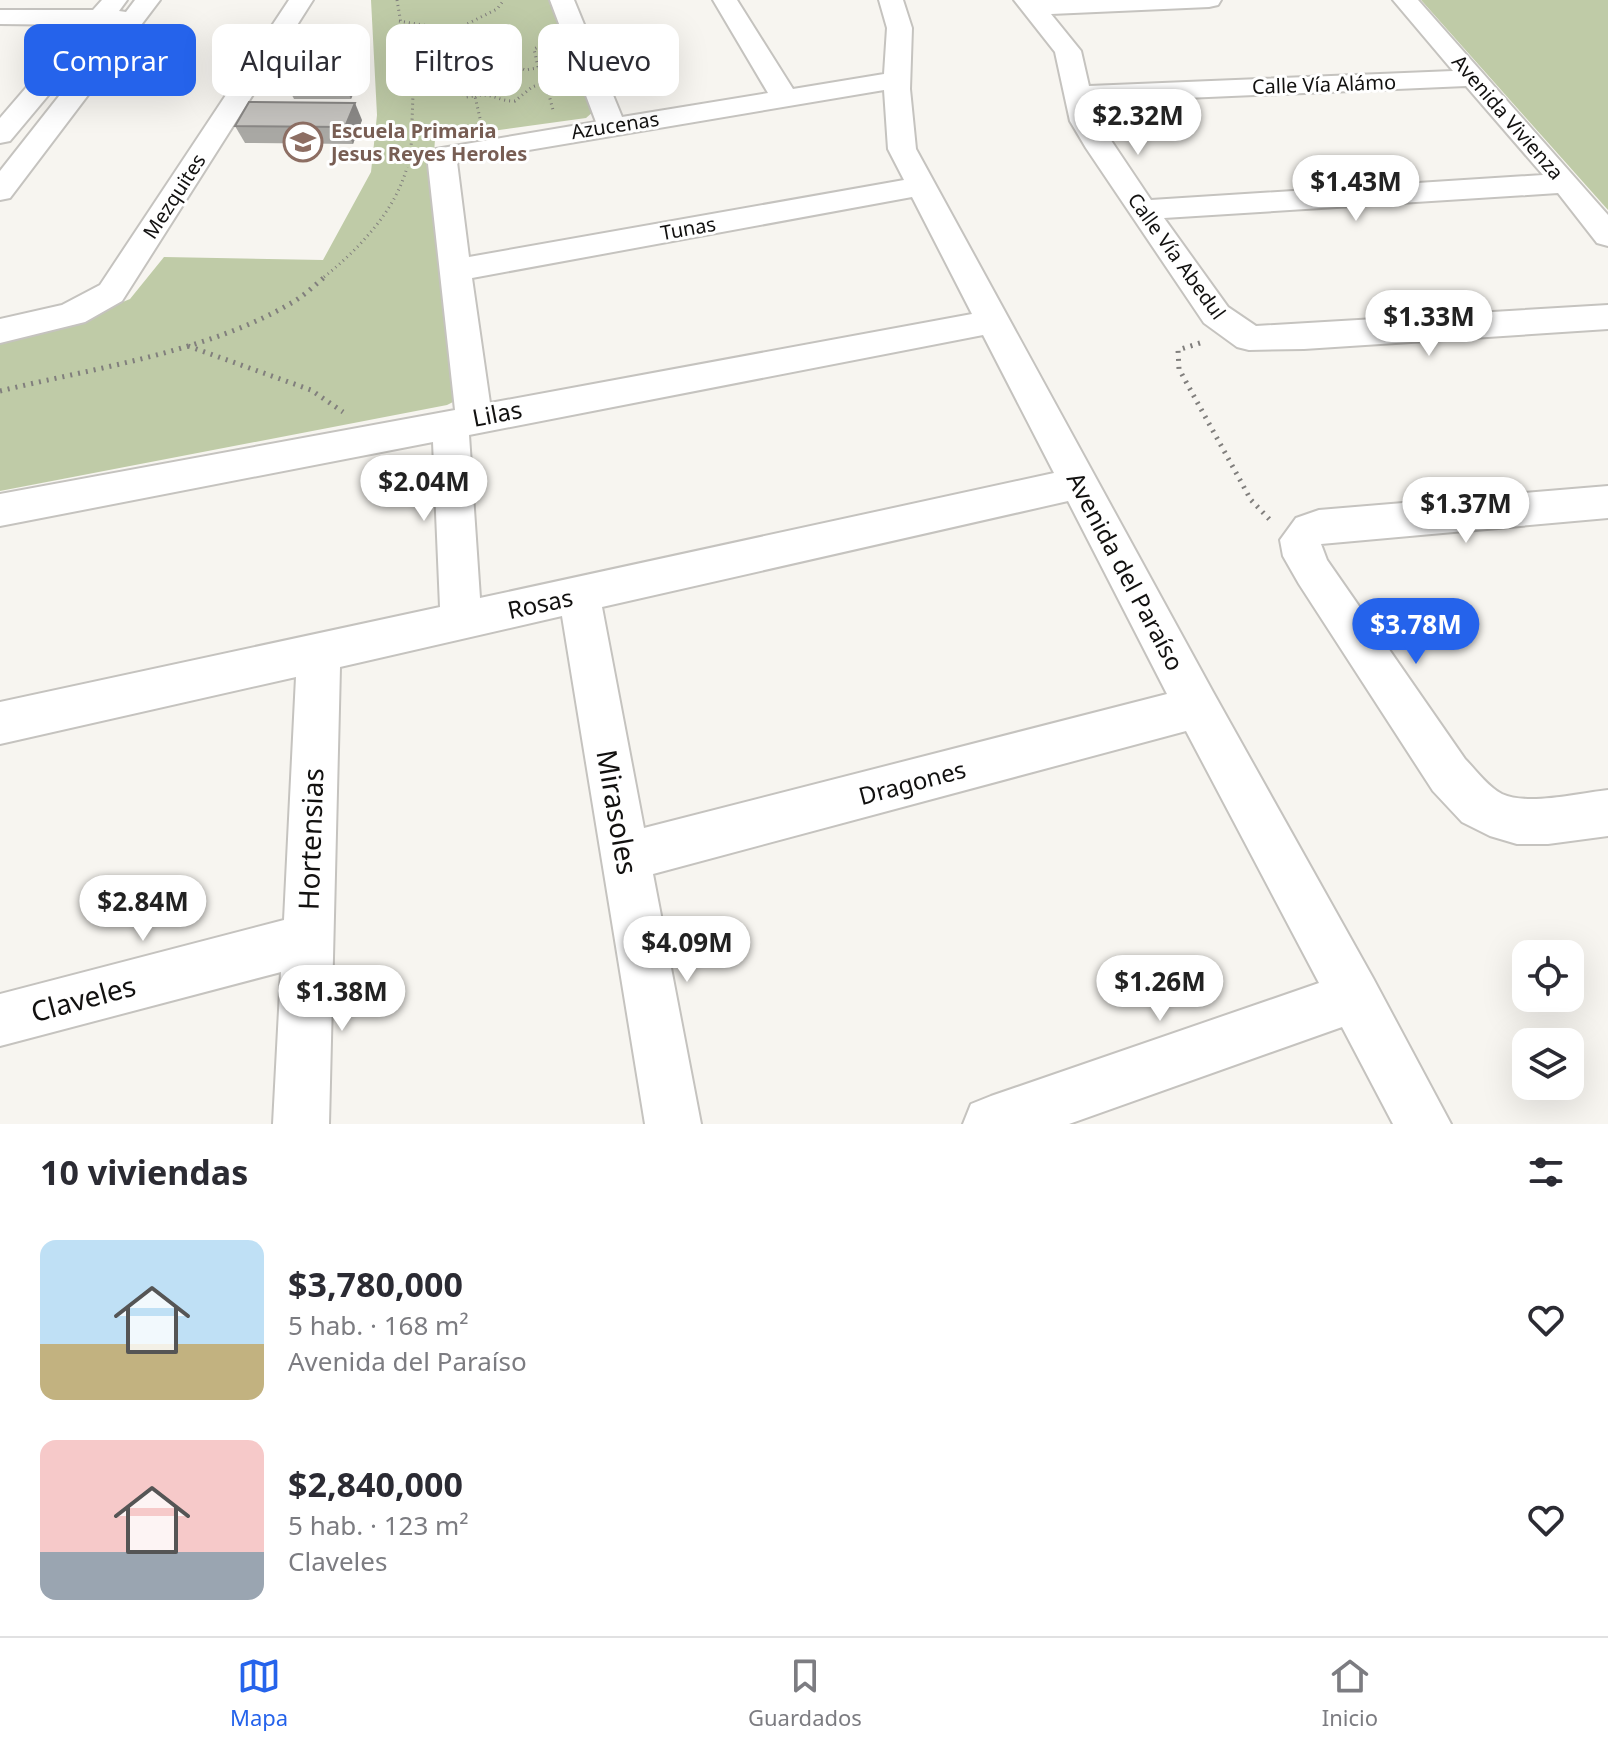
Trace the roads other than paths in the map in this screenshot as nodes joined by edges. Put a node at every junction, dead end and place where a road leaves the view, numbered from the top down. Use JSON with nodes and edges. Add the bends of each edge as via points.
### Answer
{"nodes":[{"id":1,"x":301,"y":0,"type":"edge"},
{"id":2,"x":562,"y":0,"type":"edge"},
{"id":3,"x":725,"y":0,"type":"edge"},
{"id":4,"x":891,"y":0,"type":"edge"},
{"id":5,"x":1209,"y":0,"type":"edge"},
{"id":6,"x":1405,"y":0,"type":"edge"},
{"id":7,"x":1029,"y":4,"type":"edge"},
{"id":8,"x":125,"y":9,"type":"edge"},
{"id":9,"x":0,"y":17,"type":"edge"},
{"id":10,"x":1473,"y":78,"type":"junction"},
{"id":11,"x":897,"y":80,"type":"junction"},
{"id":12,"x":1079,"y":95,"type":"junction"},
{"id":13,"x":784,"y":97,"type":"junction"},
{"id":14,"x":11,"y":109,"type":"edge"},
{"id":15,"x":63,"y":109,"type":"junction"},
{"id":16,"x":612,"y":126,"type":"junction"},
{"id":17,"x":0,"y":135,"type":"edge"},
{"id":18,"x":1566,"y":183,"type":"junction"},
{"id":19,"x":920,"y":186,"type":"junction"},
{"id":20,"x":0,"y":191,"type":"edge"},
{"id":21,"x":1143,"y":210,"type":"junction"},
{"id":22,"x":1608,"y":236,"type":"edge"},
{"id":23,"x":456,"y":270,"type":"junction"},
{"id":24,"x":1608,"y":317,"type":"edge"},
{"id":25,"x":995,"y":321,"type":"junction"},
{"id":26,"x":0,"y":331,"type":"edge"},
{"id":27,"x":462,"y":420,"type":"junction"},
{"id":28,"x":1080,"y":483,"type":"junction"},
{"id":29,"x":1608,"y":502,"type":"edge"},
{"id":30,"x":0,"y":510,"type":"edge"},
{"id":31,"x":579,"y":595,"type":"junction"},
{"id":32,"x":461,"y":621,"type":"junction"},
{"id":33,"x":319,"y":651,"type":"junction"},
{"id":34,"x":1197,"y":707,"type":"junction"},
{"id":35,"x":0,"y":723,"type":"edge"},
{"id":36,"x":1608,"y":813,"type":"edge"},
{"id":37,"x":627,"y":857,"type":"junction"},
{"id":38,"x":306,"y":940,"type":"junction"},
{"id":39,"x":1355,"y":996,"type":"junction"},
{"id":40,"x":0,"y":1020,"type":"edge"},
{"id":41,"x":301,"y":1124,"type":"edge"},
{"id":42,"x":673,"y":1124,"type":"edge"},
{"id":43,"x":991,"y":1124,"type":"edge"},
{"id":44,"x":1423,"y":1124,"type":"edge"}],
"edges":[{"from":1,"to":26,"type":"street","name":"Mezquites","via":[[111,293],[77,311]]},
{"from":2,"to":16,"type":"street"},
{"from":3,"to":13,"type":"street"},
{"from":4,"to":11,"type":"street","name":"Avenida del Paraíso","via":[[899,27]]},
{"from":5,"to":7,"type":"street"},
{"from":6,"to":10,"type":"street","name":"Avenida Vivienza"},
{"from":7,"to":12,"type":"street","name":"Calle Vía Abedul","via":[[1068,51]]},
{"from":8,"to":9,"type":"street"},
{"from":8,"to":14,"type":"street"},
{"from":8,"to":15,"type":"street"},
{"from":10,"to":12,"type":"street","name":"Calle Vía Alámo"},
{"from":10,"to":18,"type":"street","name":"Avenida Vivienza"},
{"from":11,"to":13,"type":"street","name":"Azucenas"},
{"from":11,"to":19,"type":"street","name":"Avenida del Paraíso","via":[[902,149]]},
{"from":12,"to":21,"type":"street","name":"Calle Vía Abedul","via":[[1084,121]]},
{"from":13,"to":16,"type":"street","name":"Azucenas"},
{"from":14,"to":15,"type":"street"},
{"from":14,"to":17,"type":"street"},
{"from":15,"to":20,"type":"street"},
{"from":16,"to":23,"type":"street","name":"Azucenas","via":[[446,155],[442,164]]},
{"from":18,"to":21,"type":"street"},
{"from":18,"to":22,"type":"street","name":"Avenida Vivienza"},
{"from":19,"to":23,"type":"street","name":"Tunas"},
{"from":19,"to":25,"type":"street","name":"Avenida del Paraíso"},
{"from":21,"to":24,"type":"street","name":"Calle Vía Abedul","via":[[1216,315],[1249,338]]},
{"from":23,"to":27,"type":"street"},
{"from":25,"to":27,"type":"street","name":"Lilas"},
{"from":25,"to":28,"type":"street","name":"Avenida del Paraíso"},
{"from":27,"to":30,"type":"street","name":"Lilas"},
{"from":27,"to":32,"type":"street"},
{"from":28,"to":31,"type":"street","name":"Rosas"},
{"from":28,"to":34,"type":"street","name":"Avenida del Paraíso"},
{"from":29,"to":36,"type":"street","via":[[1319,526],[1300,540],[1313,572],[1467,795],[1491,814],[1518,819]]},
{"from":31,"to":32,"type":"street","name":"Rosas"},
{"from":31,"to":37,"type":"street","name":"Mirasoles"},
{"from":32,"to":33,"type":"street","name":"Rosas"},
{"from":33,"to":35,"type":"street","name":"Rosas"},
{"from":33,"to":38,"type":"street","name":"Hortensias"},
{"from":34,"to":37,"type":"street","name":"Dragones"},
{"from":34,"to":39,"type":"street","name":"Avenida del Paraíso"},
{"from":37,"to":42,"type":"street","name":"Mirasoles"},
{"from":38,"to":40,"type":"street","name":"Claveles"},
{"from":38,"to":41,"type":"street","name":"Hortensias"},
{"from":39,"to":43,"type":"street"},
{"from":39,"to":44,"type":"street","name":"Avenida del Paraíso"}]}
